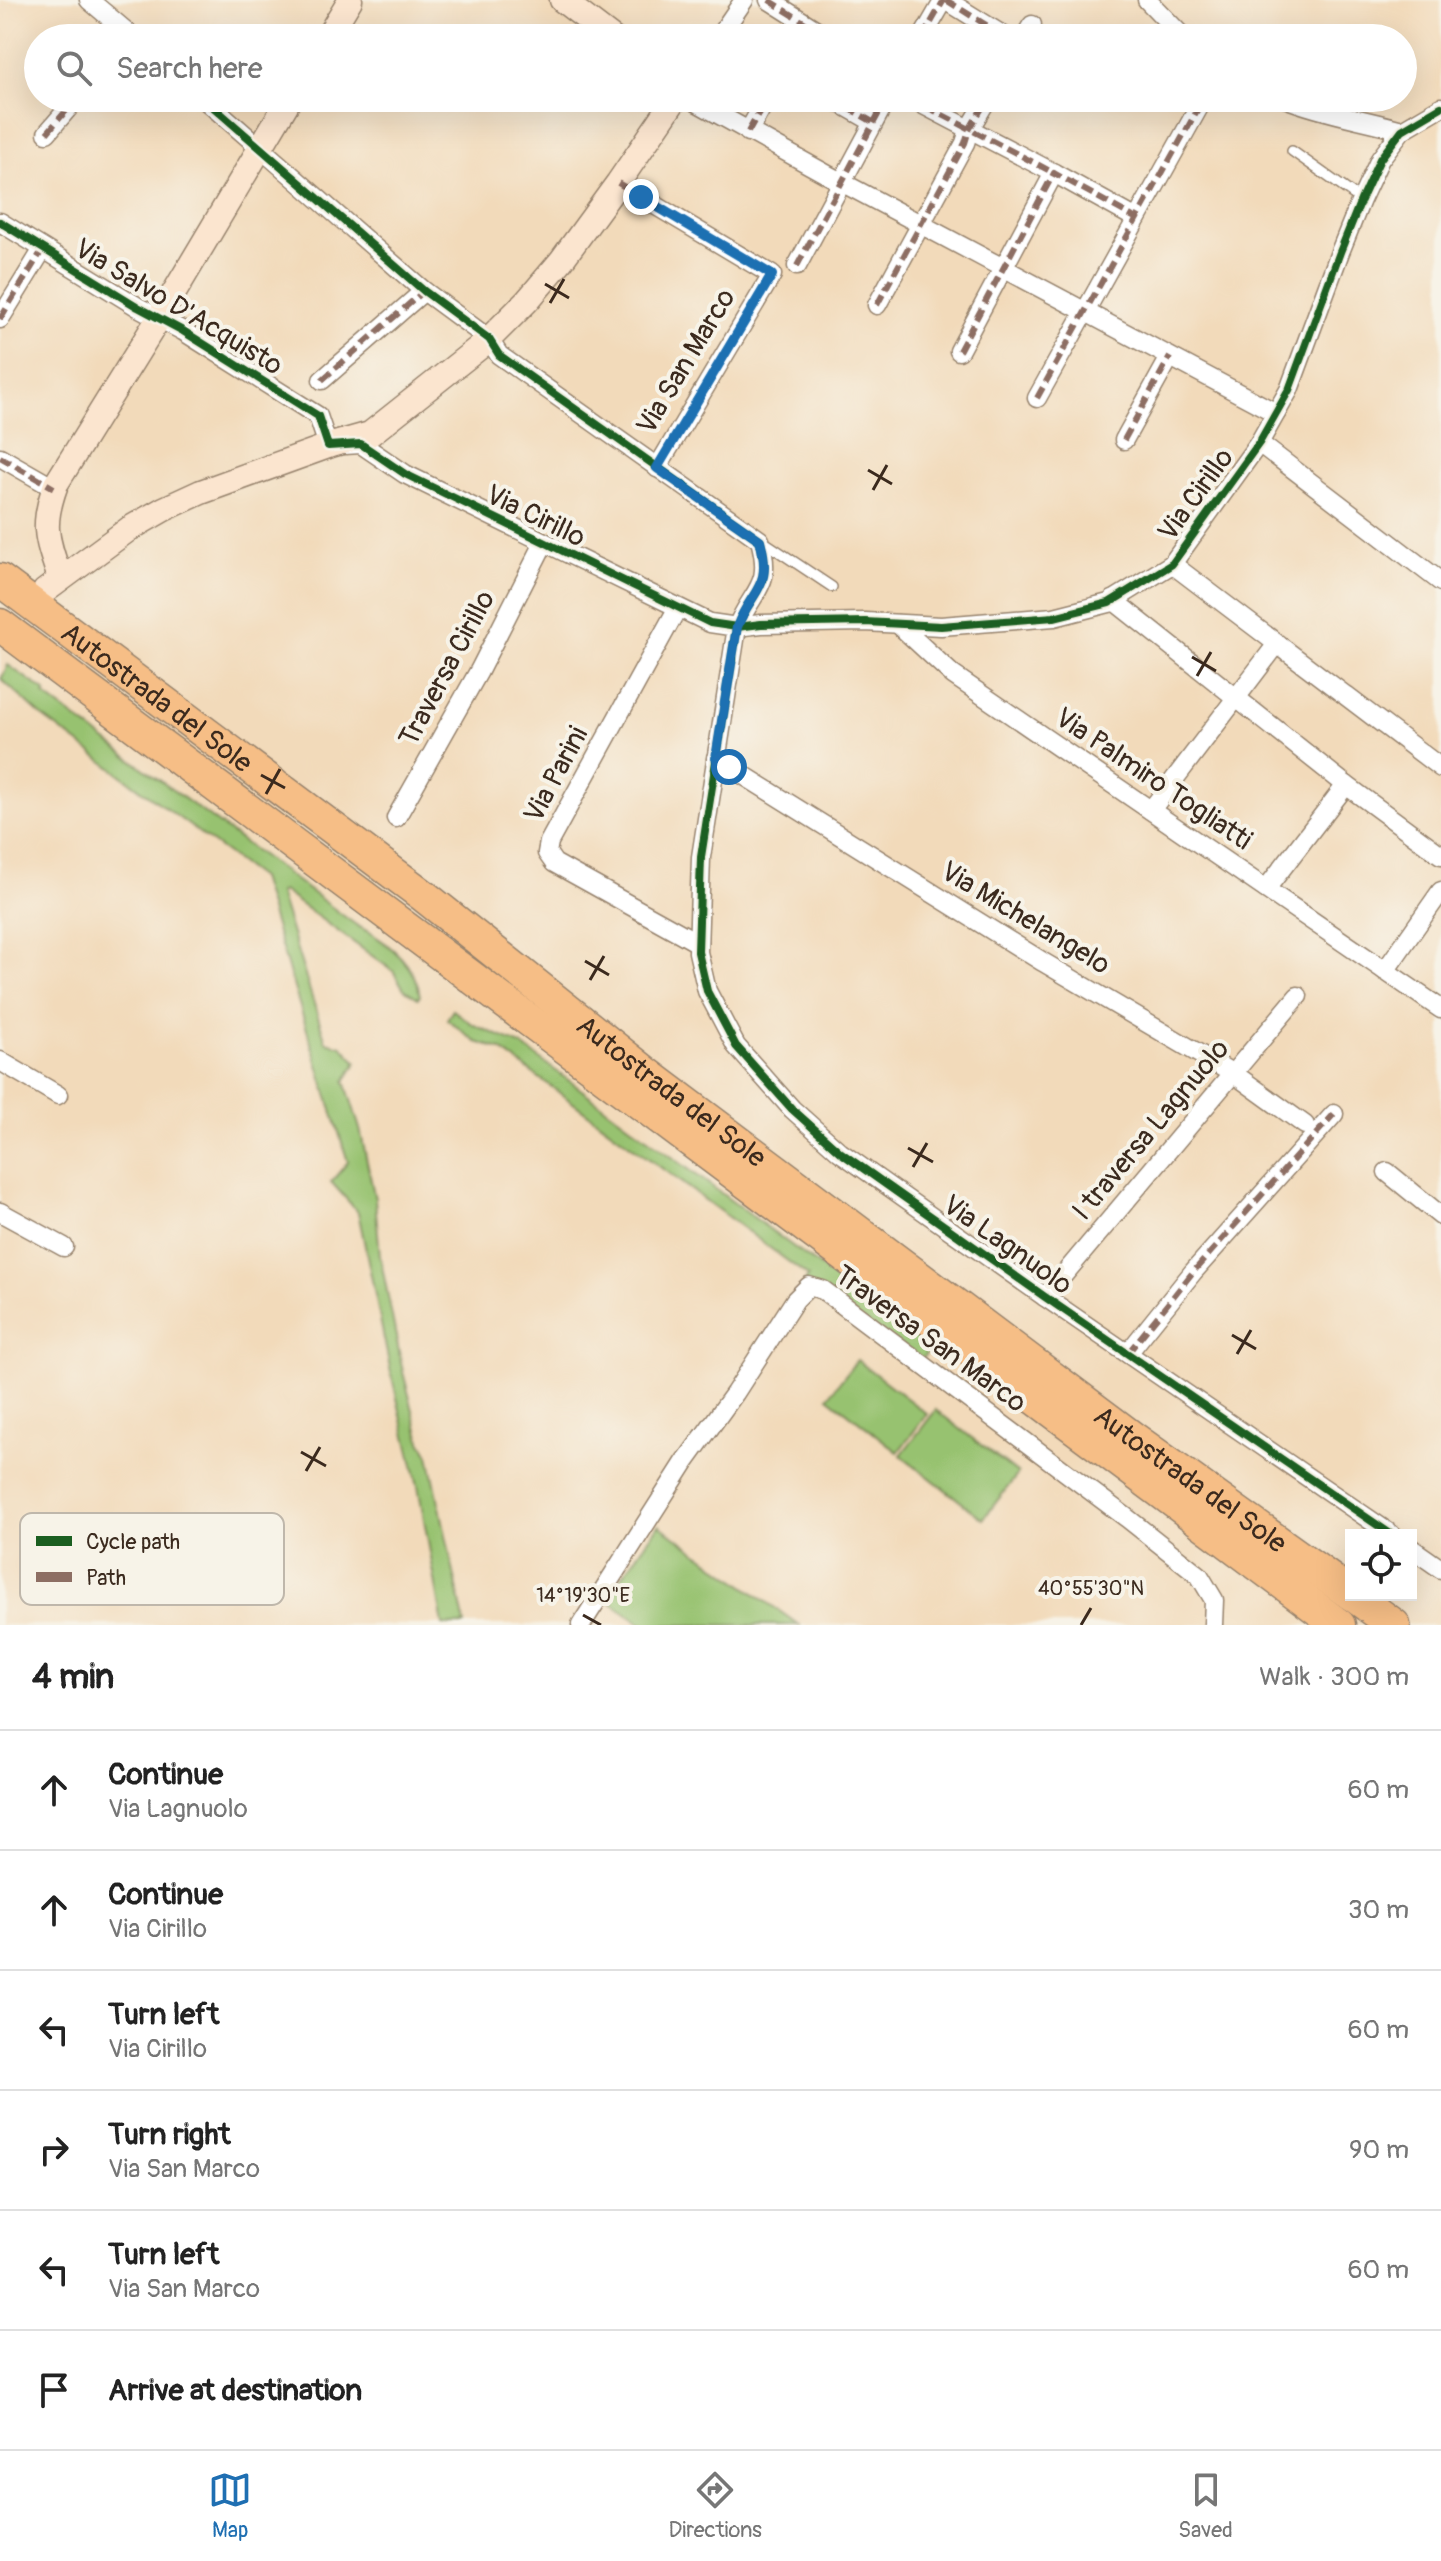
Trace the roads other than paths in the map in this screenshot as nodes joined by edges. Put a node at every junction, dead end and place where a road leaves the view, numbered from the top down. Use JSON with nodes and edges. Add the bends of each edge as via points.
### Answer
{"nodes":[{"id":1,"x":89,"y":0,"type":"edge"},
{"id":2,"x":350,"y":0,"type":"edge"},
{"id":3,"x":562,"y":0,"type":"edge"},
{"id":4,"x":744,"y":0,"type":"edge"},
{"id":5,"x":769,"y":0,"type":"edge"},
{"id":6,"x":945,"y":0,"type":"edge"},
{"id":7,"x":1147,"y":0,"type":"edge"},
{"id":8,"x":980,"y":21,"type":"junction"},
{"id":9,"x":116,"y":24,"type":"edge"},
{"id":10,"x":335,"y":24,"type":"edge"},
{"id":11,"x":594,"y":24,"type":"edge"},
{"id":12,"x":728,"y":24,"type":"edge"},
{"id":13,"x":807,"y":24,"type":"edge"},
{"id":14,"x":930,"y":24,"type":"edge"},
{"id":15,"x":978,"y":24,"type":"edge"},
{"id":16,"x":985,"y":24,"type":"edge"},
{"id":17,"x":1170,"y":24,"type":"edge"},
{"id":18,"x":1441,"y":107,"type":"edge"},
{"id":19,"x":65,"y":112,"type":"edge"},
{"id":20,"x":219,"y":112,"type":"edge"},
{"id":21,"x":281,"y":112,"type":"edge"},
{"id":22,"x":666,"y":112,"type":"edge"},
{"id":23,"x":713,"y":112,"type":"edge"},
{"id":24,"x":759,"y":112,"type":"edge"},
{"id":25,"x":856,"y":112,"type":"edge"},
{"id":26,"x":879,"y":112,"type":"edge"},
{"id":27,"x":944,"y":112,"type":"edge"},
{"id":28,"x":980,"y":112,"type":"edge"},
{"id":29,"x":1196,"y":112,"type":"edge"},
{"id":30,"x":1332,"y":112,"type":"edge"},
{"id":31,"x":873,"y":122,"type":"junction"},
{"id":32,"x":969,"y":130,"type":"junction"},
{"id":33,"x":1402,"y":130,"type":"junction"},
{"id":34,"x":748,"y":132,"type":"junction"},
{"id":35,"x":47,"y":133,"type":"dead end"},
{"id":36,"x":260,"y":147,"type":"junction"},
{"id":37,"x":1292,"y":151,"type":"dead end"},
{"id":38,"x":1054,"y":173,"type":"junction"},
{"id":39,"x":841,"y":182,"type":"junction"},
{"id":40,"x":618,"y":183,"type":"junction"},
{"id":41,"x":1361,"y":200,"type":"junction"},
{"id":42,"x":1135,"y":218,"type":"junction"},
{"id":43,"x":0,"y":222,"type":"edge"},
{"id":44,"x":922,"y":225,"type":"junction"},
{"id":45,"x":43,"y":249,"type":"junction"},
{"id":46,"x":797,"y":266,"type":"dead end"},
{"id":47,"x":1003,"y":266,"type":"junction"},
{"id":48,"x":424,"y":291,"type":"junction"},
{"id":49,"x":877,"y":305,"type":"dead end"},
{"id":50,"x":1084,"y":310,"type":"junction"},
{"id":51,"x":159,"y":318,"type":"junction"},
{"id":52,"x":0,"y":319,"type":"edge"},
{"id":53,"x":489,"y":339,"type":"junction"},
{"id":54,"x":959,"y":351,"type":"dead end"},
{"id":55,"x":1170,"y":357,"type":"junction"},
{"id":56,"x":322,"y":380,"type":"dead end"},
{"id":57,"x":1037,"y":398,"type":"dead end"},
{"id":58,"x":1276,"y":413,"type":"junction"},
{"id":59,"x":1124,"y":440,"type":"dead end"},
{"id":60,"x":326,"y":441,"type":"junction"},
{"id":61,"x":1259,"y":443,"type":"junction"},
{"id":62,"x":0,"y":457,"type":"edge"},
{"id":63,"x":657,"y":468,"type":"junction"},
{"id":64,"x":54,"y":488,"type":"junction"},
{"id":65,"x":760,"y":540,"type":"junction"},
{"id":66,"x":544,"y":543,"type":"junction"},
{"id":67,"x":1172,"y":564,"type":"junction"},
{"id":68,"x":0,"y":580,"type":"edge"},
{"id":69,"x":1441,"y":582,"type":"edge"},
{"id":70,"x":832,"y":587,"type":"dead end"},
{"id":71,"x":1113,"y":600,"type":"junction"},
{"id":72,"x":677,"y":609,"type":"junction"},
{"id":73,"x":898,"y":624,"type":"junction"},
{"id":74,"x":0,"y":625,"type":"edge"},
{"id":75,"x":737,"y":627,"type":"junction"},
{"id":76,"x":1277,"y":644,"type":"junction"},
{"id":77,"x":1235,"y":698,"type":"junction"},
{"id":78,"x":716,"y":758,"type":"junction"},
{"id":79,"x":1441,"y":768,"type":"edge"},
{"id":80,"x":1346,"y":785,"type":"junction"},
{"id":81,"x":1151,"y":810,"type":"junction"},
{"id":82,"x":396,"y":818,"type":"dead end"},
{"id":83,"x":1441,"y":855,"type":"edge"},
{"id":84,"x":1266,"y":889,"type":"junction"},
{"id":85,"x":1441,"y":891,"type":"edge"},
{"id":86,"x":698,"y":943,"type":"junction"},
{"id":87,"x":1385,"y":971,"type":"junction"},
{"id":88,"x":1298,"y":996,"type":"dead end"},
{"id":89,"x":1441,"y":1009,"type":"edge"},
{"id":90,"x":0,"y":1061,"type":"edge"},
{"id":91,"x":1234,"y":1075,"type":"junction"},
{"id":92,"x":58,"y":1095,"type":"dead end"},
{"id":93,"x":1334,"y":1114,"type":"dead end"},
{"id":94,"x":1305,"y":1125,"type":"dead end"},
{"id":95,"x":1387,"y":1172,"type":"dead end"},
{"id":96,"x":0,"y":1212,"type":"edge"},
{"id":97,"x":1441,"y":1216,"type":"edge"},
{"id":98,"x":64,"y":1247,"type":"dead end"},
{"id":99,"x":1045,"y":1297,"type":"junction"},
{"id":100,"x":1128,"y":1353,"type":"junction"},
{"id":101,"x":1383,"y":1529,"type":"edge"},
{"id":102,"x":1417,"y":1552,"type":"edge"},
{"id":103,"x":1441,"y":1569,"type":"edge"},
{"id":104,"x":1345,"y":1589,"type":"edge"},
{"id":105,"x":1361,"y":1601,"type":"edge"},
{"id":106,"x":581,"y":1625,"type":"edge"},
{"id":107,"x":1213,"y":1625,"type":"edge"},
{"id":108,"x":1339,"y":1625,"type":"edge"},
{"id":109,"x":1394,"y":1625,"type":"edge"}],
"edges":[{"from":1,"to":9,"type":"street"},
{"from":2,"to":10,"type":"main road"},
{"from":3,"to":11,"type":"main road"},
{"from":4,"to":12,"type":"street"},
{"from":5,"to":13,"type":"street"},
{"from":6,"to":8,"type":"street"},
{"from":6,"to":14,"type":"street"},
{"from":7,"to":17,"type":"street"},
{"from":8,"to":15,"type":"street"},
{"from":8,"to":16,"type":"street"},
{"from":18,"to":33,"type":"street","name":"Via Cirillo"},
{"from":19,"to":35,"type":"street"},
{"from":20,"to":36,"type":"street"},
{"from":21,"to":36,"type":"main road"},
{"from":22,"to":40,"type":"main road"},
{"from":23,"to":34,"type":"street"},
{"from":24,"to":34,"type":"street"},
{"from":25,"to":31,"type":"street"},
{"from":26,"to":31,"type":"street"},
{"from":27,"to":32,"type":"street"},
{"from":28,"to":32,"type":"street"},
{"from":29,"to":42,"type":"street"},
{"from":30,"to":33,"type":"street"},
{"from":31,"to":39,"type":"street"},
{"from":32,"to":38,"type":"street"},
{"from":32,"to":44,"type":"street"},
{"from":33,"to":41,"type":"street","name":"Via Cirillo","via":[[1380,159]]},
{"from":34,"to":39,"type":"street"},
{"from":36,"to":48,"type":"street"},
{"from":36,"to":51,"type":"main road"},
{"from":37,"to":41,"type":"lane"},
{"from":38,"to":42,"type":"street"},
{"from":38,"to":47,"type":"street"},
{"from":39,"to":44,"type":"street"},
{"from":39,"to":46,"type":"street"},
{"from":40,"to":53,"type":"main road","via":[[561,261]]},
{"from":40,"to":63,"type":"street","name":"Via San Marco","via":[[772,275]]},
{"from":41,"to":58,"type":"street","name":"Via Cirillo"},
{"from":42,"to":50,"type":"street"},
{"from":43,"to":45,"type":"street","name":"Via Salvo D'Acquisto"},
{"from":44,"to":47,"type":"street"},
{"from":44,"to":49,"type":"street"},
{"from":45,"to":51,"type":"street","name":"Via Salvo D'Acquisto"},
{"from":45,"to":52,"type":"street","name":"Via Salvo D'Acquisto"},
{"from":47,"to":50,"type":"street"},
{"from":47,"to":54,"type":"street"},
{"from":48,"to":53,"type":"street"},
{"from":48,"to":56,"type":"street"},
{"from":50,"to":55,"type":"street"},
{"from":50,"to":57,"type":"street"},
{"from":51,"to":60,"type":"street","name":"Via Salvo D'Acquisto","via":[[318,416]]},
{"from":51,"to":64,"type":"main road"},
{"from":53,"to":60,"type":"main road","via":[[370,434]]},
{"from":53,"to":63,"type":"street","via":[[499,355]]},
{"from":55,"to":58,"type":"street"},
{"from":55,"to":59,"type":"street"},
{"from":58,"to":61,"type":"street","name":"Via Cirillo"},
{"from":60,"to":64,"type":"main road","via":[[164,509],[52,584],[46,511]]},
{"from":60,"to":66,"type":"street","name":"Via Cirillo","via":[[361,444],[405,474]]},
{"from":61,"to":67,"type":"street","name":"Via Cirillo"},
{"from":61,"to":69,"type":"street"},
{"from":62,"to":64,"type":"street"},
{"from":63,"to":65,"type":"street"},
{"from":65,"to":70,"type":"lane"},
{"from":65,"to":75,"type":"street","via":[[764,575]]},
{"from":66,"to":72,"type":"street","name":"Via Cirillo"},
{"from":66,"to":82,"type":"street","name":"Traversa Cirillo"},
{"from":67,"to":71,"type":"street","name":"Via Cirillo"},
{"from":67,"to":76,"type":"street"},
{"from":68,"to":104,"type":"highway","name":"Autostrada del Sole","via":[[424,896],[645,1072],[1133,1438]]},
{"from":71,"to":73,"type":"street","name":"Via Cirillo","via":[[1054,617]]},
{"from":71,"to":77,"type":"street"},
{"from":72,"to":75,"type":"street","name":"Via Cirillo"},
{"from":72,"to":86,"type":"street","name":"Via Parini","via":[[547,853],[554,863]]},
{"from":73,"to":75,"type":"street","name":"Via Cirillo"},
{"from":73,"to":81,"type":"street","name":"Via Palmiro Togliatti","via":[[953,675]]},
{"from":74,"to":108,"type":"highway","name":"Autostrada del Sole"},
{"from":75,"to":78,"type":"street","name":"Via Lagnuolo"},
{"from":76,"to":77,"type":"street"},
{"from":76,"to":79,"type":"street"},
{"from":77,"to":80,"type":"street"},
{"from":77,"to":81,"type":"street"},
{"from":78,"to":86,"type":"street","name":"Via Lagnuolo","via":[[701,857]]},
{"from":78,"to":91,"type":"street","name":"Via Michelangelo"},
{"from":80,"to":83,"type":"street"},
{"from":80,"to":84,"type":"street"},
{"from":81,"to":84,"type":"street","name":"Via Palmiro Togliatti"},
{"from":84,"to":87,"type":"street","name":"Via Palmiro Togliatti"},
{"from":85,"to":87,"type":"street"},
{"from":86,"to":99,"type":"street","name":"Via Lagnuolo","via":[[707,991],[736,1046],[792,1109],[840,1152]]},
{"from":87,"to":89,"type":"street","name":"Via Palmiro Togliatti"},
{"from":88,"to":91,"type":"street","name":"I traversa Lagnuolo"},
{"from":90,"to":92,"type":"street"},
{"from":91,"to":94,"type":"street","name":"Via Michelangelo"},
{"from":91,"to":99,"type":"street","name":"I traversa Lagnuolo"},
{"from":93,"to":100,"type":"street"},
{"from":95,"to":97,"type":"street"},
{"from":96,"to":98,"type":"street"},
{"from":99,"to":100,"type":"street","name":"Via Lagnuolo"},
{"from":100,"to":101,"type":"street","name":"Via Lagnuolo"},
{"from":102,"to":103,"type":"street"},
{"from":105,"to":109,"type":"highway","name":"Autostrada del Sole"},
{"from":106,"to":107,"type":"street","name":"Traversa San Marco","via":[[685,1462],[809,1286],[823,1290],[1199,1575],[1214,1600]]}]}
